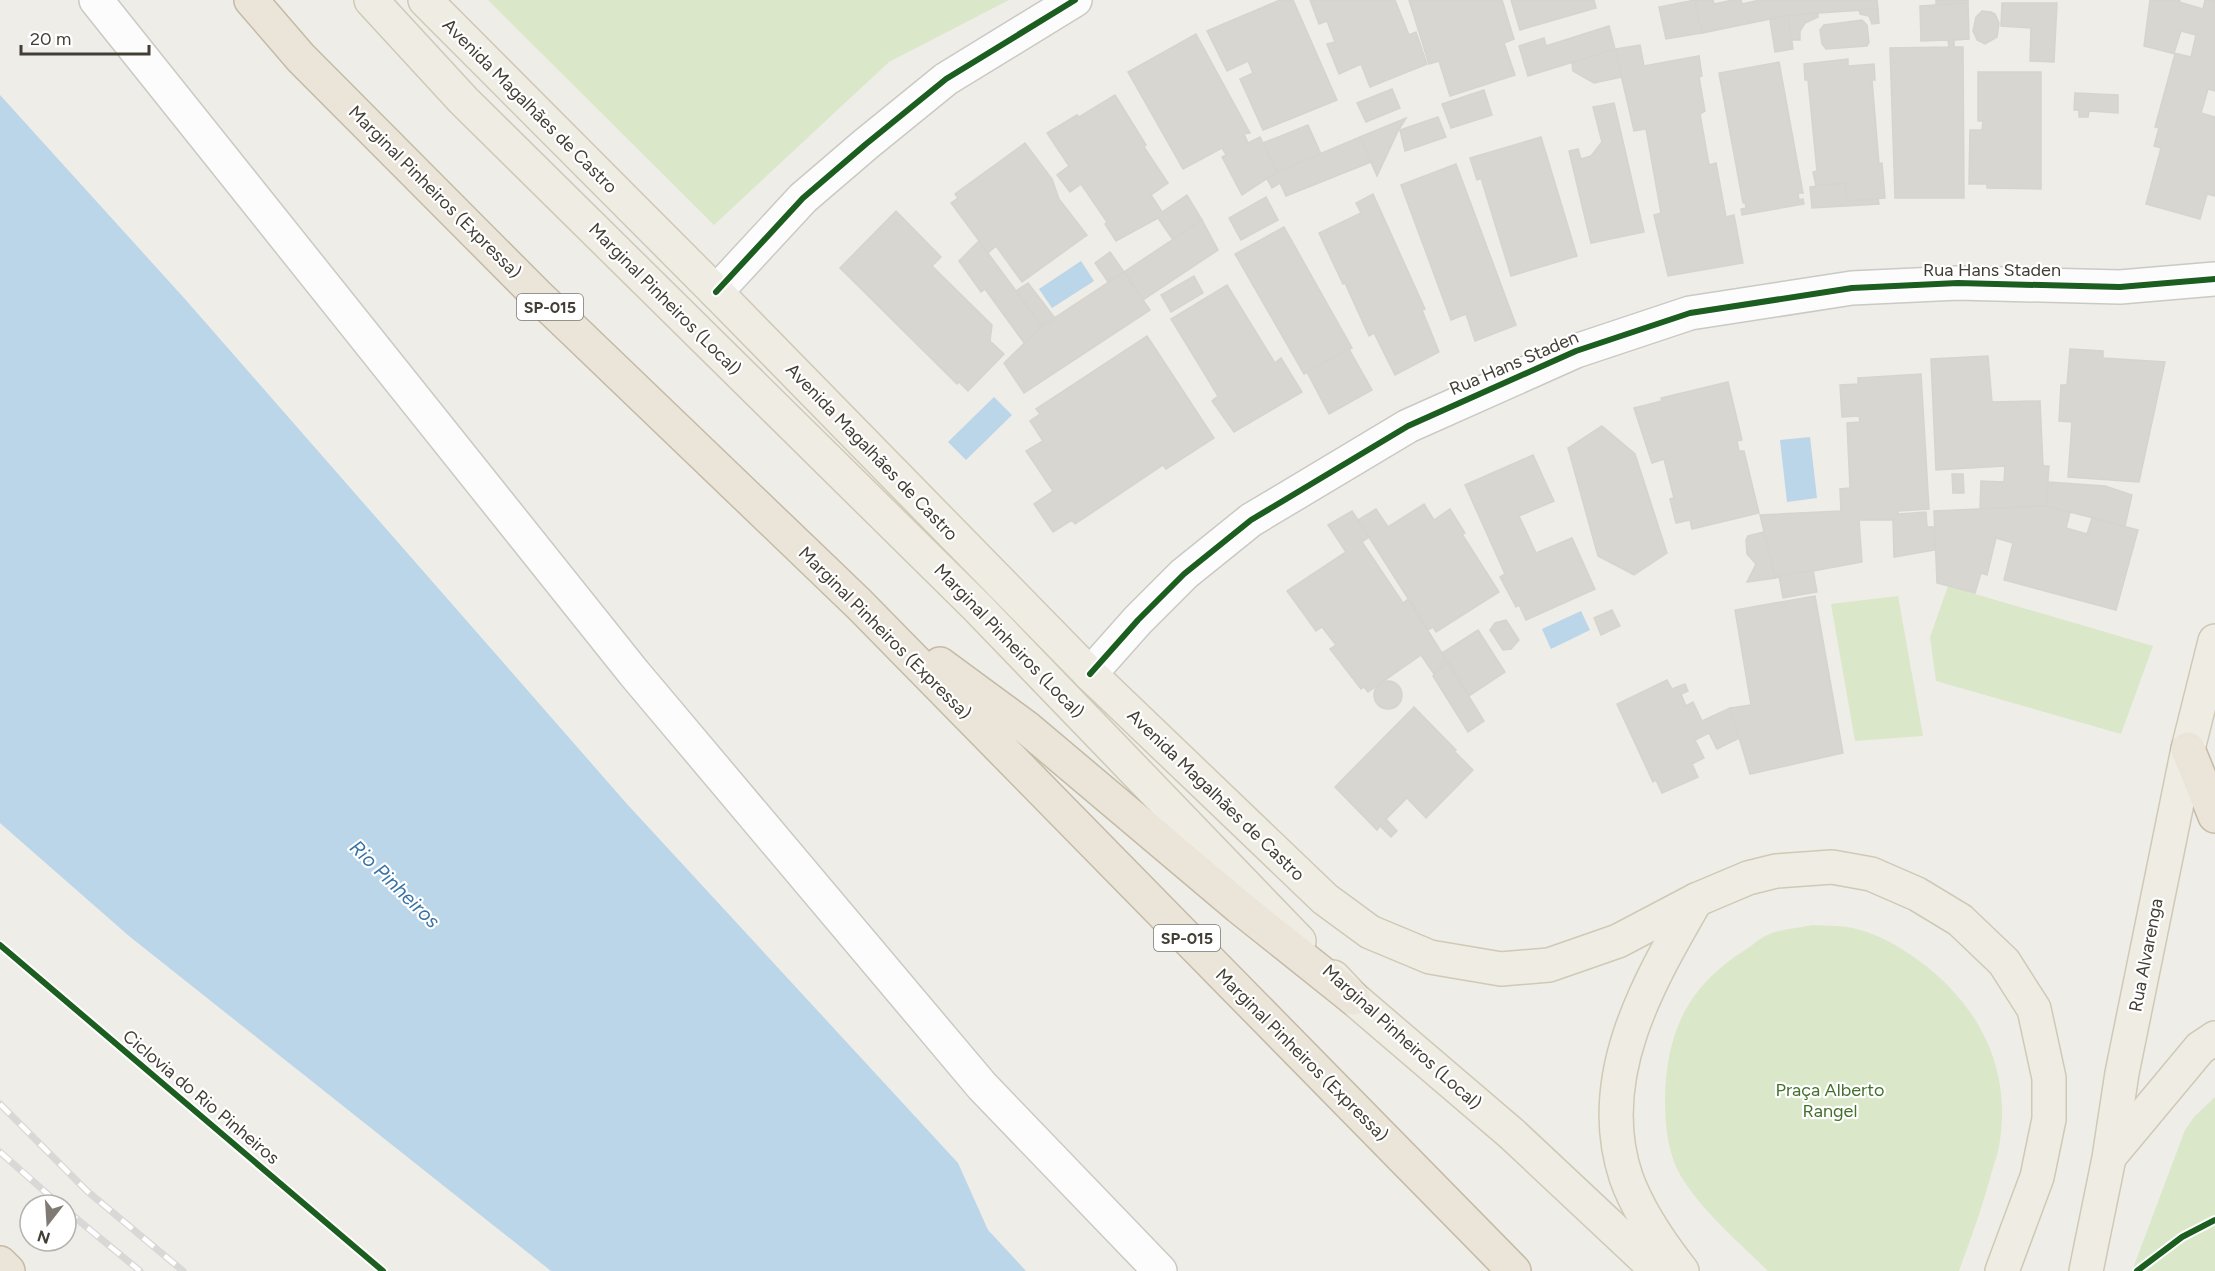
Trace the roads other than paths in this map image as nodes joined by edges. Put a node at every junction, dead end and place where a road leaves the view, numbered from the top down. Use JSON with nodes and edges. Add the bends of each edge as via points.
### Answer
{"nodes":[{"id":1,"x":96,"y":0,"type":"edge"},
{"id":2,"x":251,"y":0,"type":"edge"},
{"id":3,"x":371,"y":0,"type":"edge"},
{"id":4,"x":425,"y":0,"type":"edge"},
{"id":5,"x":1075,"y":0,"type":"edge"},
{"id":6,"x":2215,"y":279,"type":"edge"},
{"id":7,"x":716,"y":292,"type":"junction"},
{"id":8,"x":859,"y":604,"type":"junction"},
{"id":9,"x":2215,"y":641,"type":"edge"},
{"id":10,"x":1090,"y":674,"type":"junction"},
{"id":11,"x":2188,"y":749,"type":"junction"},
{"id":12,"x":2215,"y":816,"type":"edge"},
{"id":13,"x":1696,"y":900,"type":"junction"},
{"id":14,"x":1353,"y":998,"type":"junction"},
{"id":15,"x":2215,"y":1038,"type":"edge"},
{"id":16,"x":2109,"y":1158,"type":"junction"},
{"id":17,"x":0,"y":1263,"type":"edge"},
{"id":18,"x":8,"y":1271,"type":"edge"},
{"id":19,"x":1160,"y":1271,"type":"edge"},
{"id":20,"x":1514,"y":1271,"type":"edge"},
{"id":21,"x":1658,"y":1271,"type":"edge"},
{"id":22,"x":1682,"y":1271,"type":"edge"},
{"id":23,"x":2002,"y":1271,"type":"edge"},
{"id":24,"x":2086,"y":1271,"type":"edge"}],
"edges":[{"from":1,"to":19,"type":"street","via":[[633,674],[982,1086]]},
{"from":2,"to":8,"type":"highway","name":"Marginal Pinheiros (Expressa)","number":"SP-015","via":[[301,58],[537,296]]},
{"from":3,"to":14,"type":"main road","name":"Marginal Pinheiros (Local)","via":[[463,100],[977,607]]},
{"from":4,"to":7,"type":"main road","name":"Avenida Magalhães de Castro"},
{"from":5,"to":7,"type":"street","via":[[946,79],[803,198]]},
{"from":6,"to":10,"type":"street","name":"Rua Hans Staden","via":[[2121,287],[1958,283],[1852,288],[1690,313],[1576,351],[1408,426],[1251,519],[1184,574]]},
{"from":7,"to":10,"type":"main road","name":"Avenida Magalhães de Castro"},
{"from":8,"to":14,"type":"highway","via":[[1027,728]]},
{"from":8,"to":20,"type":"highway","name":"Marginal Pinheiros (Expressa)","number":"SP-015"},
{"from":9,"to":11,"type":"main road","name":"Rua Alvarenga"},
{"from":10,"to":13,"type":"main road","name":"Avenida Magalhães de Castro","via":[[1324,899],[1370,932],[1430,957],[1501,969],[1549,965],[1618,941]]},
{"from":11,"to":12,"type":"highway"},
{"from":11,"to":16,"type":"main road","name":"Rua Alvarenga","via":[[2122,1073]]},
{"from":13,"to":22,"type":"main road","via":[[1657,968],[1635,1018],[1620,1073],[1616,1130],[1626,1177],[1644,1216]]},
{"from":13,"to":23,"type":"main road","name":"Avenida Magalhães de Castro","via":[[1776,871],[1832,867],[1871,874],[1917,894],[1960,920],[2004,962],[2034,1009],[2049,1077],[2049,1119],[2037,1177]]},
{"from":14,"to":21,"type":"main road","name":"Marginal Pinheiros (Local)","via":[[1512,1134]]},
{"from":15,"to":16,"type":"main road","via":[[2200,1048]]},
{"from":16,"to":24,"type":"main road","name":"Rua Alvarenga"},
{"from":17,"to":18,"type":"highway"}]}
